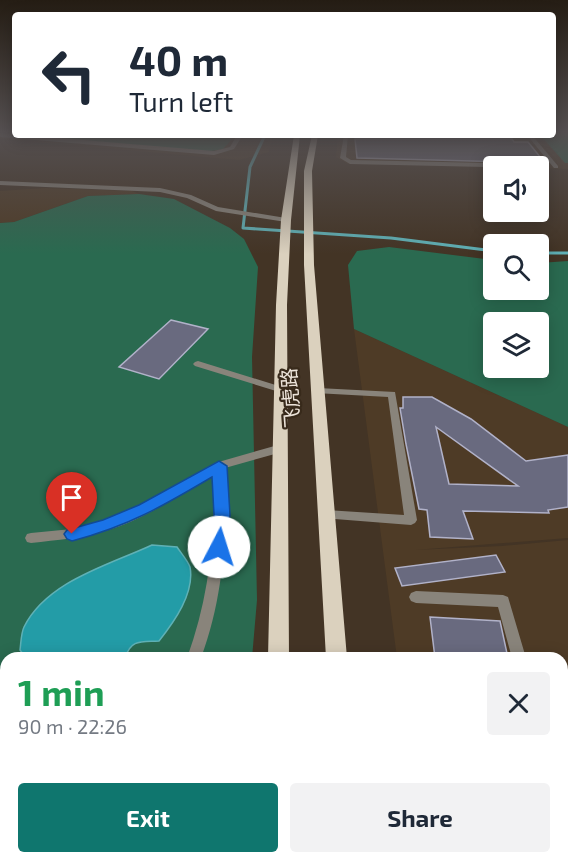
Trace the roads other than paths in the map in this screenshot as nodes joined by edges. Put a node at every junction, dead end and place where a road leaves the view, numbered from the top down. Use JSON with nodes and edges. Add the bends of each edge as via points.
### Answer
{"nodes":[{"id":1,"x":291,"y":173,"type":"edge"},
{"id":2,"x":309,"y":173,"type":"edge"},
{"id":3,"x":0,"y":183,"type":"edge"},
{"id":4,"x":286,"y":227,"type":"junction"},
{"id":5,"x":198,"y":364,"type":"dead end"},
{"id":6,"x":279,"y":389,"type":"junction"},
{"id":7,"x":318,"y":391,"type":"junction"},
{"id":8,"x":278,"y":449,"type":"junction"},
{"id":9,"x":219,"y":466,"type":"junction"},
{"id":10,"x":326,"y":515,"type":"junction"},
{"id":11,"x":31,"y":538,"type":"dead end"},
{"id":12,"x":416,"y":597,"type":"dead end"},
{"id":13,"x":196,"y":652,"type":"edge"},
{"id":14,"x":278,"y":652,"type":"edge"},
{"id":15,"x":337,"y":652,"type":"edge"},
{"id":16,"x":517,"y":652,"type":"edge"}],
"edges":[{"from":1,"to":4,"type":"main road","name":"飞虎路"},
{"from":2,"to":7,"type":"main road","name":"飞虎路"},
{"from":3,"to":4,"type":"street","via":[[160,190]]},
{"from":4,"to":6,"type":"main road","name":"飞虎路"},
{"from":5,"to":6,"type":"lane"},
{"from":6,"to":8,"type":"main road","name":"飞虎路"},
{"from":7,"to":10,"type":"main road","name":"飞虎路"},
{"from":7,"to":10,"type":"lane","via":[[392,394],[411,520]]},
{"from":8,"to":9,"type":"lane"},
{"from":8,"to":14,"type":"main road","name":"飞虎路"},
{"from":9,"to":11,"type":"lane","via":[[145,509],[106,526]]},
{"from":9,"to":13,"type":"lane","via":[[222,515],[214,591]]},
{"from":10,"to":15,"type":"main road","name":"飞虎路"},
{"from":12,"to":16,"type":"lane","via":[[503,601]]}]}
